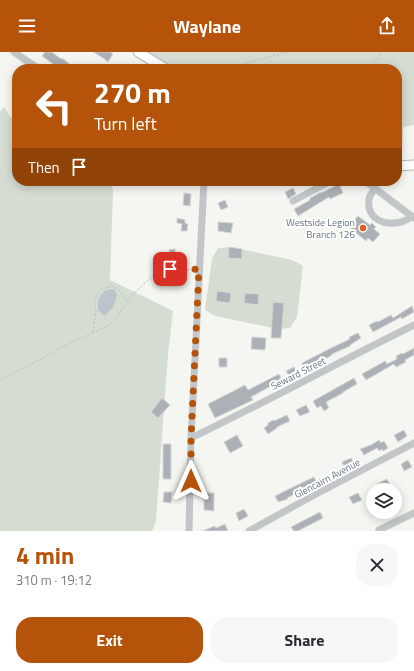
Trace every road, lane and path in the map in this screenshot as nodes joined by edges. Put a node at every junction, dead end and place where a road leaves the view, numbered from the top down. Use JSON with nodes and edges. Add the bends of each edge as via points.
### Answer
{"nodes":[{"id":1,"x":14,"y":52,"type":"edge"},
{"id":2,"x":138,"y":52,"type":"edge"},
{"id":3,"x":288,"y":52,"type":"edge"},
{"id":4,"x":379,"y":52,"type":"edge"},
{"id":5,"x":32,"y":64,"type":"edge"},
{"id":6,"x":158,"y":64,"type":"edge"},
{"id":7,"x":243,"y":64,"type":"edge"},
{"id":8,"x":374,"y":64,"type":"edge"},
{"id":9,"x":414,"y":165,"type":"edge"},
{"id":10,"x":402,"y":166,"type":"edge"},
{"id":11,"x":204,"y":186,"type":"edge"},
{"id":12,"x":321,"y":186,"type":"edge"},
{"id":13,"x":371,"y":186,"type":"edge"},
{"id":14,"x":374,"y":188,"type":"junction"},
{"id":15,"x":293,"y":202,"type":"dead end"},
{"id":16,"x":413,"y":217,"type":"edge"},
{"id":17,"x":199,"y":269,"type":"junction"},
{"id":18,"x":127,"y":302,"type":"junction"},
{"id":19,"x":414,"y":326,"type":"edge"},
{"id":20,"x":93,"y":333,"type":"junction"},
{"id":21,"x":0,"y":380,"type":"edge"},
{"id":22,"x":191,"y":438,"type":"junction"},
{"id":23,"x":414,"y":443,"type":"edge"},
{"id":24,"x":414,"y":513,"type":"edge"},
{"id":25,"x":379,"y":530,"type":"edge"},
{"id":26,"x":189,"y":531,"type":"edge"},
{"id":27,"x":249,"y":531,"type":"edge"}],
"edges":[{"from":1,"to":5,"type":"street"},
{"from":2,"to":6,"type":"main road"},
{"from":3,"to":7,"type":"path"},
{"from":4,"to":8,"type":"path","via":[[380,55]]},
{"from":9,"to":10,"type":"main road"},
{"from":11,"to":17,"type":"street"},
{"from":12,"to":15,"type":"street"},
{"from":13,"to":14,"type":"street"},
{"from":14,"to":16,"type":"street"},
{"from":14,"to":16,"type":"street","via":[[369,198],[369,211],[376,219],[383,222],[401,222]]},
{"from":17,"to":18,"type":"path","via":[[170,269],[161,272],[143,284]]},
{"from":17,"to":22,"type":"street"},
{"from":18,"to":20,"type":"path","via":[[109,325]]},
{"from":18,"to":20,"type":"path","via":[[122,293],[113,286],[101,289],[94,300],[96,311]]},
{"from":19,"to":22,"type":"street","name":"Seward Street"},
{"from":20,"to":21,"type":"path"},
{"from":22,"to":26,"type":"street"},
{"from":23,"to":27,"type":"street","name":"Glencairn Avenue"},
{"from":24,"to":25,"type":"street"}]}
